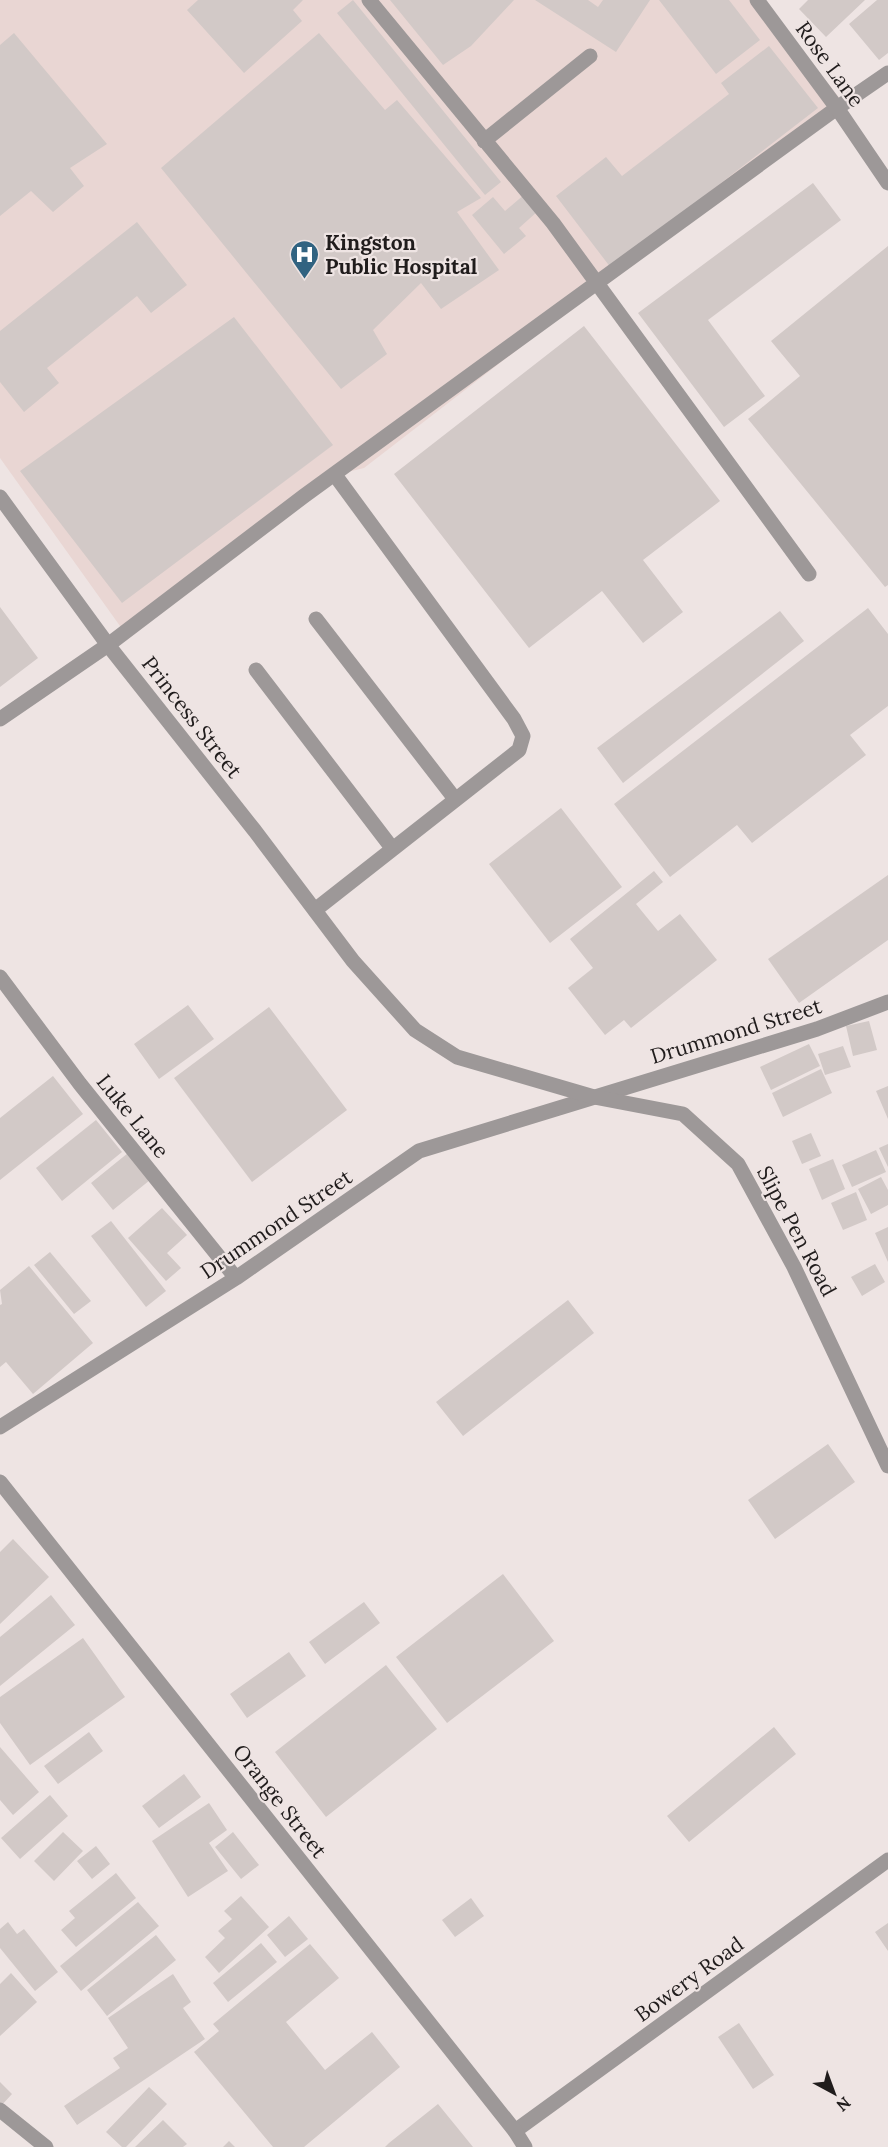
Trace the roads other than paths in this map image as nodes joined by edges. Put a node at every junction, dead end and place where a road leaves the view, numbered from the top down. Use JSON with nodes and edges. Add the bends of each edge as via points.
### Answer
{"nodes":[{"id":1,"x":369,"y":0,"type":"edge"},
{"id":2,"x":757,"y":0,"type":"edge"},
{"id":3,"x":590,"y":56,"type":"dead end"},
{"id":4,"x":888,"y":73,"type":"edge"},
{"id":5,"x":837,"y":108,"type":"junction"},
{"id":6,"x":484,"y":141,"type":"junction"},
{"id":7,"x":888,"y":183,"type":"edge"},
{"id":8,"x":597,"y":283,"type":"junction"},
{"id":9,"x":335,"y":474,"type":"junction"},
{"id":10,"x":0,"y":497,"type":"edge"},
{"id":11,"x":809,"y":574,"type":"dead end"},
{"id":12,"x":316,"y":620,"type":"dead end"},
{"id":13,"x":108,"y":645,"type":"junction"},
{"id":14,"x":256,"y":670,"type":"dead end"},
{"id":15,"x":0,"y":719,"type":"edge"},
{"id":16,"x":455,"y":799,"type":"junction"},
{"id":17,"x":392,"y":848,"type":"junction"},
{"id":18,"x":315,"y":910,"type":"junction"},
{"id":19,"x":0,"y":977,"type":"edge"},
{"id":20,"x":888,"y":1002,"type":"edge"},
{"id":21,"x":594,"y":1097,"type":"junction"},
{"id":22,"x":236,"y":1278,"type":"junction"},
{"id":23,"x":0,"y":1427,"type":"edge"},
{"id":24,"x":884,"y":1450,"type":"edge"},
{"id":25,"x":888,"y":1466,"type":"edge"},
{"id":26,"x":0,"y":1482,"type":"edge"},
{"id":27,"x":888,"y":1860,"type":"edge"},
{"id":28,"x":0,"y":2110,"type":"edge"},
{"id":29,"x":515,"y":2131,"type":"junction"},
{"id":30,"x":46,"y":2147,"type":"edge"},
{"id":31,"x":525,"y":2147,"type":"edge"}],
"edges":[{"from":1,"to":6,"type":"street"},
{"from":2,"to":5,"type":"street","name":"Rose Lane"},
{"from":3,"to":6,"type":"street"},
{"from":4,"to":5,"type":"street"},
{"from":5,"to":7,"type":"street","name":"Rose Lane"},
{"from":5,"to":8,"type":"street"},
{"from":6,"to":8,"type":"street"},
{"from":8,"to":9,"type":"street"},
{"from":8,"to":11,"type":"street"},
{"from":9,"to":13,"type":"street"},
{"from":9,"to":16,"type":"street","via":[[523,736],[519,750]]},
{"from":10,"to":13,"type":"street","name":"Princess Street"},
{"from":12,"to":16,"type":"street"},
{"from":13,"to":15,"type":"street"},
{"from":13,"to":18,"type":"street","name":"Princess Street"},
{"from":14,"to":17,"type":"street"},
{"from":16,"to":17,"type":"street"},
{"from":17,"to":18,"type":"street"},
{"from":18,"to":21,"type":"street","name":"Princess Street","via":[[353,961],[415,1030],[457,1057]]},
{"from":19,"to":22,"type":"street","name":"Luke Lane","via":[[80,1084]]},
{"from":20,"to":21,"type":"street","name":"Drummond Street","via":[[817,1029]]},
{"from":21,"to":22,"type":"street","name":"Drummond Street","via":[[419,1150]]},
{"from":21,"to":24,"type":"street","name":"Slipe Pen Road","via":[[683,1114],[738,1164],[794,1267]]},
{"from":22,"to":23,"type":"street","name":"Drummond Street"},
{"from":24,"to":25,"type":"street","name":"Slipe Pen Road"},
{"from":26,"to":29,"type":"street","name":"Orange Street"},
{"from":27,"to":29,"type":"street","name":"Bowery Road"},
{"from":28,"to":30,"type":"street"},
{"from":29,"to":31,"type":"street","name":"Orange Street"}]}
